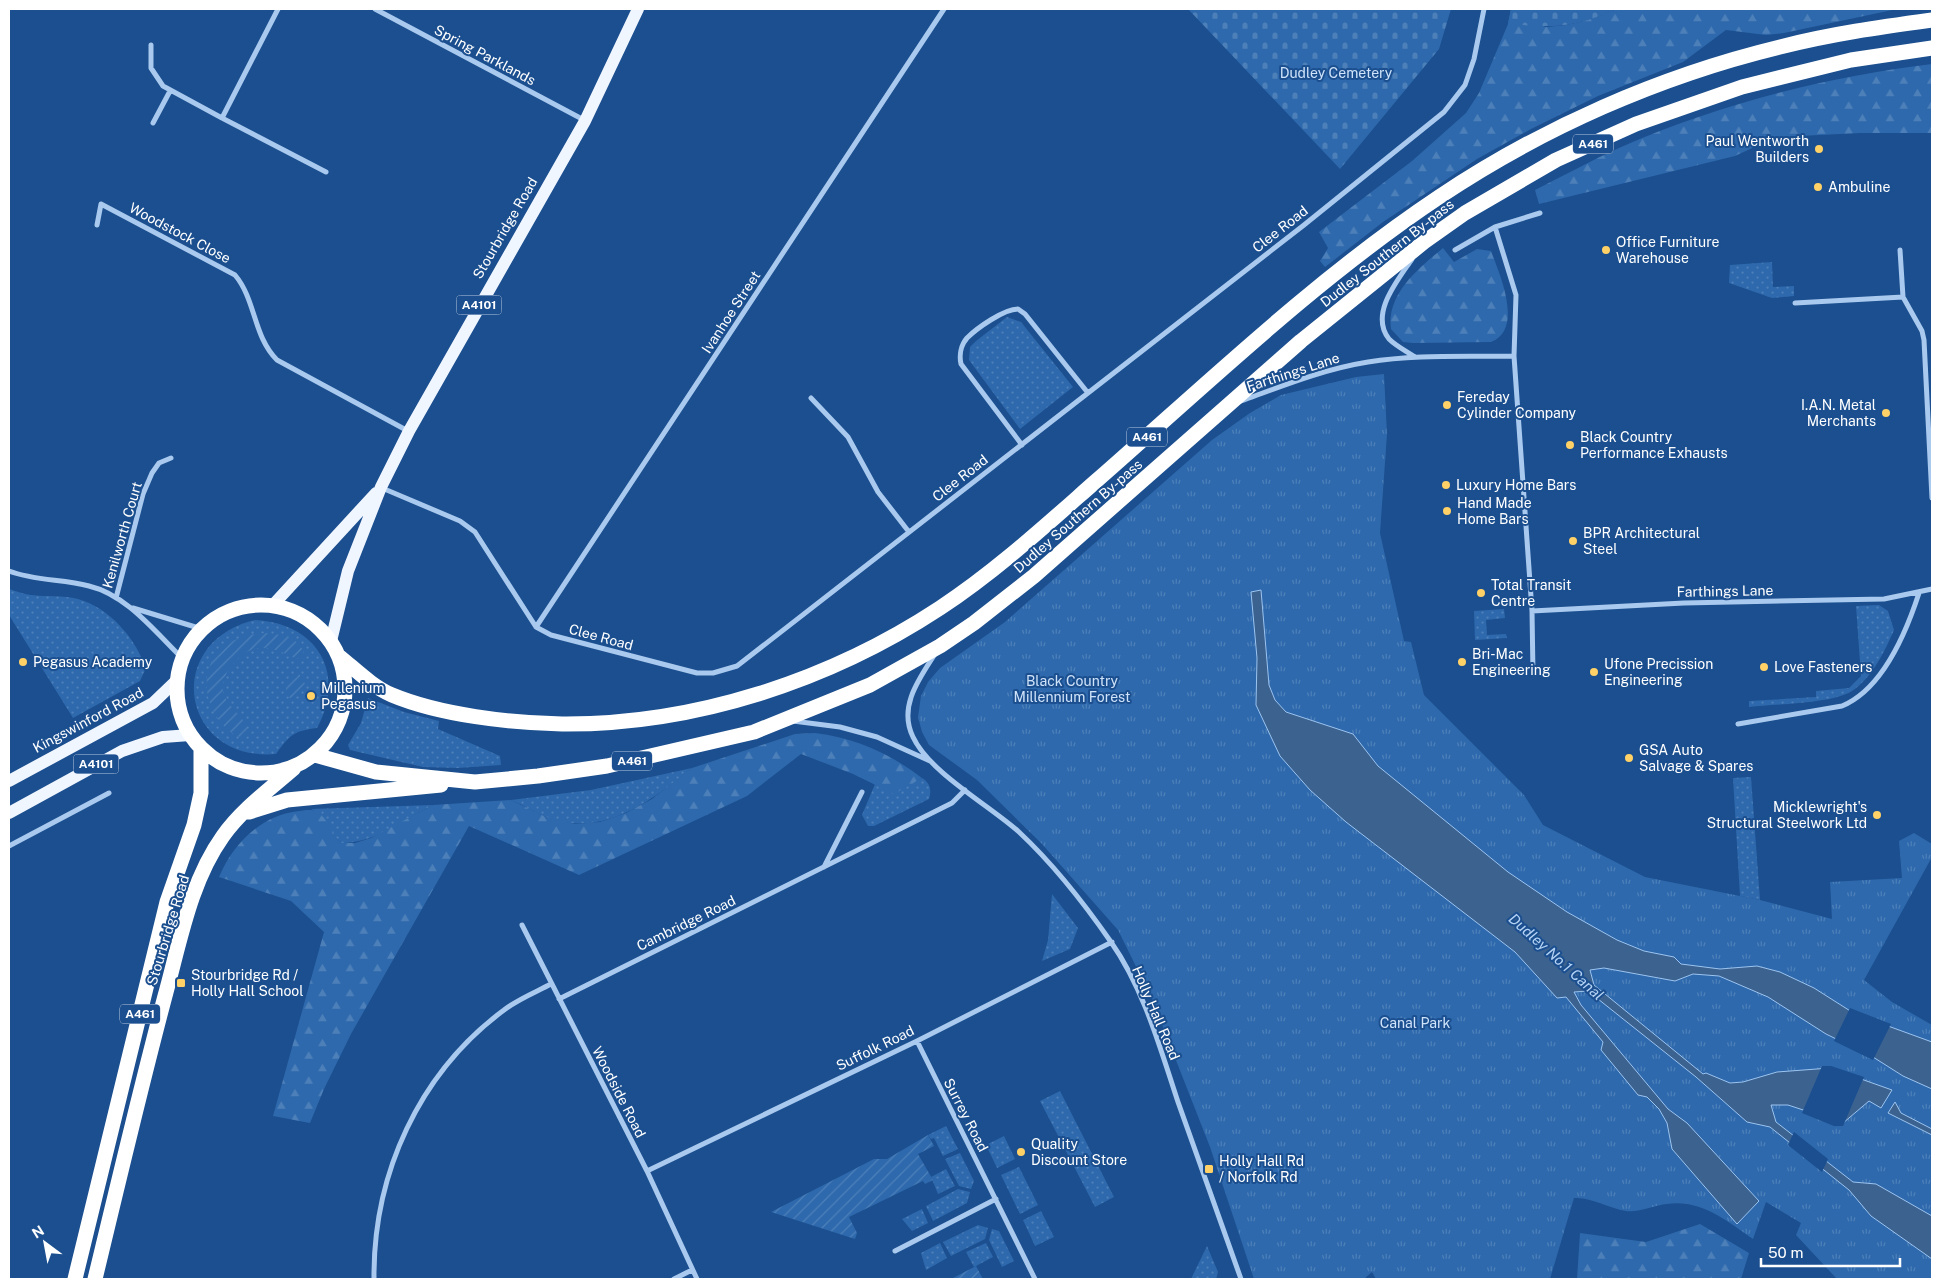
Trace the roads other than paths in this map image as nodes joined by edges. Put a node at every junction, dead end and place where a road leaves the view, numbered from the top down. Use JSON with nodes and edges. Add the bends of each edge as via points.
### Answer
{"nodes":[{"id":1,"x":278,"y":9,"type":"edge"},
{"id":2,"x":375,"y":9,"type":"edge"},
{"id":3,"x":638,"y":9,"type":"edge"},
{"id":4,"x":944,"y":9,"type":"edge"},
{"id":5,"x":1484,"y":9,"type":"edge"},
{"id":6,"x":1932,"y":20,"type":"edge"},
{"id":7,"x":152,"y":45,"type":"dead end"},
{"id":8,"x":1932,"y":48,"type":"edge"},
{"id":9,"x":170,"y":91,"type":"junction"},
{"id":10,"x":222,"y":118,"type":"junction"},
{"id":11,"x":585,"y":121,"type":"junction"},
{"id":12,"x":153,"y":123,"type":"dead end"},
{"id":13,"x":326,"y":172,"type":"dead end"},
{"id":14,"x":1540,"y":213,"type":"dead end"},
{"id":15,"x":97,"y":225,"type":"dead end"},
{"id":16,"x":1495,"y":227,"type":"junction"},
{"id":17,"x":1424,"y":242,"type":"junction"},
{"id":18,"x":1455,"y":250,"type":"dead end"},
{"id":19,"x":1900,"y":250,"type":"dead end"},
{"id":20,"x":1903,"y":297,"type":"junction"},
{"id":21,"x":1795,"y":303,"type":"dead end"},
{"id":22,"x":1514,"y":356,"type":"junction"},
{"id":23,"x":1414,"y":357,"type":"junction"},
{"id":24,"x":1088,"y":393,"type":"junction"},
{"id":25,"x":811,"y":398,"type":"dead end"},
{"id":26,"x":1229,"y":405,"type":"junction"},
{"id":27,"x":408,"y":431,"type":"junction"},
{"id":28,"x":1022,"y":445,"type":"junction"},
{"id":29,"x":171,"y":458,"type":"dead end"},
{"id":30,"x":381,"y":487,"type":"junction"},
{"id":31,"x":1932,"y":498,"type":"edge"},
{"id":32,"x":909,"y":532,"type":"junction"},
{"id":33,"x":9,"y":571,"type":"edge"},
{"id":34,"x":1932,"y":590,"type":"edge"},
{"id":35,"x":1919,"y":593,"type":"junction"},
{"id":36,"x":116,"y":598,"type":"junction"},
{"id":37,"x":273,"y":605,"type":"junction"},
{"id":38,"x":130,"y":608,"type":"junction"},
{"id":39,"x":1532,"y":611,"type":"junction"},
{"id":40,"x":536,"y":627,"type":"junction"},
{"id":41,"x":202,"y":629,"type":"junction"},
{"id":42,"x":331,"y":641,"type":"junction"},
{"id":43,"x":940,"y":646,"type":"junction"},
{"id":44,"x":183,"y":658,"type":"junction"},
{"id":45,"x":340,"y":658,"type":"junction"},
{"id":46,"x":1533,"y":674,"type":"dead end"},
{"id":47,"x":177,"y":680,"type":"junction"},
{"id":48,"x":786,"y":720,"type":"junction"},
{"id":49,"x":1738,"y":724,"type":"dead end"},
{"id":50,"x":190,"y":735,"type":"junction"},
{"id":51,"x":201,"y":749,"type":"junction"},
{"id":52,"x":315,"y":755,"type":"junction"},
{"id":53,"x":930,"y":761,"type":"junction"},
{"id":54,"x":294,"y":768,"type":"junction"},
{"id":55,"x":9,"y":780,"type":"edge"},
{"id":56,"x":475,"y":782,"type":"junction"},
{"id":57,"x":965,"y":790,"type":"junction"},
{"id":58,"x":862,"y":792,"type":"dead end"},
{"id":59,"x":109,"y":793,"type":"dead end"},
{"id":60,"x":9,"y":813,"type":"edge"},
{"id":61,"x":235,"y":821,"type":"junction"},
{"id":62,"x":9,"y":846,"type":"edge"},
{"id":63,"x":824,"y":867,"type":"junction"},
{"id":64,"x":522,"y":925,"type":"dead end"},
{"id":65,"x":1112,"y":942,"type":"junction"},
{"id":66,"x":551,"y":984,"type":"junction"},
{"id":67,"x":559,"y":999,"type":"junction"},
{"id":68,"x":917,"y":1040,"type":"junction"},
{"id":69,"x":647,"y":1172,"type":"junction"},
{"id":70,"x":996,"y":1199,"type":"junction"},
{"id":71,"x":895,"y":1251,"type":"dead end"},
{"id":72,"x":692,"y":1270,"type":"junction"},
{"id":73,"x":75,"y":1279,"type":"edge"},
{"id":74,"x":95,"y":1279,"type":"edge"},
{"id":75,"x":374,"y":1279,"type":"edge"},
{"id":76,"x":674,"y":1279,"type":"edge"},
{"id":77,"x":697,"y":1279,"type":"edge"},
{"id":78,"x":1035,"y":1279,"type":"edge"},
{"id":79,"x":1241,"y":1279,"type":"edge"}],
"edges":[{"from":1,"to":10,"type":"street"},
{"from":2,"to":11,"type":"street","name":"Spring Parklands"},
{"from":3,"to":11,"type":"main road","name":"Stourbridge Road","number":"A4101"},
{"from":4,"to":40,"type":"street","name":"Ivanhoe Street"},
{"from":5,"to":24,"type":"street","name":"Clee Road","via":[[1465,85],[1444,112]]},
{"from":6,"to":45,"type":"highway","name":"Dudley Southern By-pass","number":"A461","via":[[1780,46],[1712,66],[1634,94],[1562,126],[1493,163],[1438,197],[1326,281],[1019,549],[941,607],[867,651],[816,673],[745,698],[663,716],[599,724],[523,723],[447,711],[390,694]]},
{"from":7,"to":9,"type":"street","via":[[151,68]]},
{"from":8,"to":17,"type":"highway","name":"Dudley Southern By-pass","number":"A461","via":[[1851,60],[1742,87],[1636,124],[1556,160],[1465,213]]},
{"from":9,"to":10,"type":"street"},
{"from":9,"to":12,"type":"street"},
{"from":10,"to":13,"type":"street"},
{"from":11,"to":27,"type":"main road","name":"Stourbridge Road","number":"A4101"},
{"from":14,"to":16,"type":"street"},
{"from":15,"to":27,"type":"street","name":"Woodstock Close","via":[[102,204],[235,275],[244,285],[262,339],[277,360]]},
{"from":16,"to":18,"type":"street"},
{"from":16,"to":22,"type":"street","via":[[1516,295]]},
{"from":17,"to":23,"type":"street","via":[[1390,292],[1382,318],[1390,340]]},
{"from":17,"to":26,"type":"highway","name":"Dudley Southern By-pass","number":"A461","via":[[1301,341]]},
{"from":19,"to":20,"type":"street"},
{"from":20,"to":21,"type":"street"},
{"from":20,"to":31,"type":"street","via":[[1924,340]]},
{"from":22,"to":23,"type":"street","name":"Farthings Lane"},
{"from":22,"to":39,"type":"street"},
{"from":23,"to":26,"type":"street","name":"Farthings Lane","via":[[1368,362],[1323,372]]},
{"from":24,"to":28,"type":"street","name":"Clee Road"},
{"from":24,"to":28,"type":"street","via":[[1018,309],[1004,312],[966,339],[960,364]]},
{"from":25,"to":32,"type":"street","via":[[848,437],[878,492]]},
{"from":26,"to":43,"type":"highway","name":"Dudley Southern By-pass","number":"A461","via":[[1034,576]]},
{"from":27,"to":30,"type":"main road","name":"Stourbridge Road","number":"A4101"},
{"from":28,"to":32,"type":"street","name":"Clee Road"},
{"from":29,"to":36,"type":"street","name":"Kenilworth Court","via":[[159,463],[143,494]]},
{"from":30,"to":37,"type":"main road","name":"Stourbridge Road"},
{"from":30,"to":40,"type":"street","name":"Clee Road","via":[[460,521],[475,532]]},
{"from":30,"to":42,"type":"main road","name":"Stourbridge Road","via":[[348,571]]},
{"from":32,"to":40,"type":"street","name":"Clee Road","via":[[737,666],[713,673],[662,665],[551,636]]},
{"from":33,"to":36,"type":"street","via":[[32,578],[90,586]]},
{"from":34,"to":35,"type":"street","name":"Farthings Lane"},
{"from":35,"to":39,"type":"street","name":"Farthings Lane","via":[[1884,598]]},
{"from":35,"to":49,"type":"street","via":[[1910,622],[1892,656],[1857,700],[1842,706]]},
{"from":36,"to":38,"type":"street"},
{"from":37,"to":41,"type":"highway","number":"A461","via":[[235,609]]},
{"from":37,"to":42,"type":"highway","number":"A461","via":[[295,612],[316,625]]},
{"from":38,"to":41,"type":"street"},
{"from":38,"to":44,"type":"street"},
{"from":39,"to":46,"type":"street"},
{"from":41,"to":44,"type":"highway","number":"A461"},
{"from":42,"to":45,"type":"highway","number":"A461"},
{"from":43,"to":48,"type":"highway","name":"Dudley Southern By-pass","number":"A461","via":[[870,684]]},
{"from":43,"to":53,"type":"street","name":"Holly Hall Road","via":[[914,688],[908,708],[913,738]]},
{"from":44,"to":47,"type":"highway","number":"A461"},
{"from":45,"to":52,"type":"highway","number":"A461","via":[[346,684],[344,710],[333,735]]},
{"from":47,"to":50,"type":"highway","number":"A461","via":[[179,708]]},
{"from":47,"to":55,"type":"main road","name":"Kingswinford Road","number":"A4101","via":[[153,703]]},
{"from":48,"to":53,"type":"street","name":"Holly Hall Road","via":[[840,726],[877,737]]},
{"from":48,"to":56,"type":"highway","name":"Dudley Southern By-pass","number":"A461","via":[[754,732],[607,766]]},
{"from":50,"to":51,"type":"highway","number":"A461"},
{"from":50,"to":60,"type":"main road","number":"A4101","via":[[164,736],[122,751]]},
{"from":51,"to":54,"type":"highway","number":"A461","via":[[221,764],[244,772]]},
{"from":51,"to":73,"type":"highway","name":"Stourbridge Road","number":"A461","via":[[201,794],[194,825],[167,902]]},
{"from":52,"to":54,"type":"highway","number":"A461"},
{"from":52,"to":56,"type":"highway","name":"Dudley Southern By-pass","number":"A461","via":[[376,772]]},
{"from":53,"to":57,"type":"street","name":"Holly Hall Road"},
{"from":54,"to":61,"type":"highway","name":"Stourbridge Road","number":"A461"},
{"from":56,"to":61,"type":"highway","number":"A461","via":[[287,800],[261,807]]},
{"from":57,"to":63,"type":"street","name":"Cambridge Road","via":[[952,803]]},
{"from":57,"to":65,"type":"street","name":"Holly Hall Road","via":[[1020,834],[1050,865]]},
{"from":58,"to":63,"type":"street"},
{"from":59,"to":62,"type":"street"},
{"from":61,"to":74,"type":"highway","name":"Stourbridge Road","number":"A461","via":[[213,852],[189,909],[136,1105]]},
{"from":63,"to":67,"type":"street","name":"Cambridge Road"},
{"from":64,"to":66,"type":"street","name":"Woodside Road"},
{"from":65,"to":68,"type":"street","name":"Suffolk Road"},
{"from":65,"to":79,"type":"street","name":"Holly Hall Road","via":[[1135,984],[1152,1028]]},
{"from":66,"to":67,"type":"street","name":"Woodside Road"},
{"from":66,"to":75,"type":"street","via":[[505,1009],[471,1039],[422,1099],[387,1176],[376,1222]]},
{"from":67,"to":69,"type":"street","name":"Woodside Road"},
{"from":68,"to":69,"type":"street","name":"Suffolk Road"},
{"from":68,"to":70,"type":"street","name":"Surrey Road"},
{"from":69,"to":72,"type":"street","name":"Woodside Road"},
{"from":70,"to":71,"type":"street"},
{"from":70,"to":78,"type":"street","name":"Surrey Road"},
{"from":72,"to":76,"type":"street"},
{"from":72,"to":77,"type":"street","name":"Woodside Road"}]}
